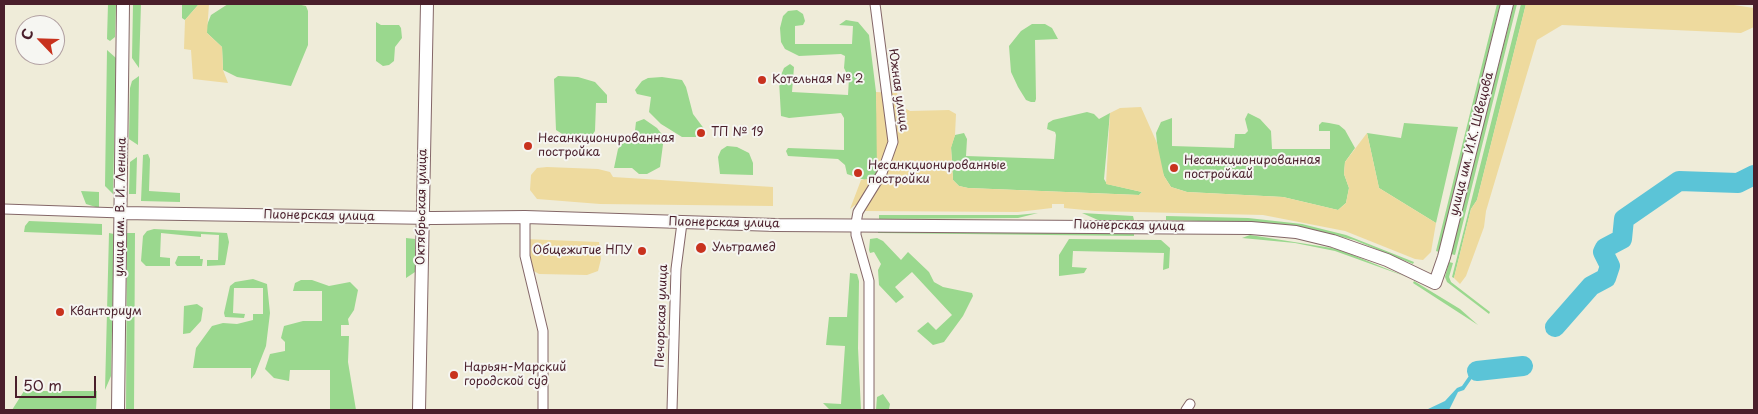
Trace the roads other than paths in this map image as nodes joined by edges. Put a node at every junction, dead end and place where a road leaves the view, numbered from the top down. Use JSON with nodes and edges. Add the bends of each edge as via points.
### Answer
{"nodes":[{"id":1,"x":123,"y":4,"type":"edge"},
{"id":2,"x":427,"y":4,"type":"edge"},
{"id":3,"x":875,"y":4,"type":"edge"},
{"id":4,"x":1507,"y":4,"type":"edge"},
{"id":5,"x":4,"y":209,"type":"edge"},
{"id":6,"x":122,"y":213,"type":"junction"},
{"id":7,"x":422,"y":217,"type":"junction"},
{"id":8,"x":525,"y":217,"type":"junction"},
{"id":9,"x":682,"y":223,"type":"junction"},
{"id":10,"x":856,"y":223,"type":"junction"},
{"id":11,"x":1435,"y":283,"type":"joint"},
{"id":12,"x":118,"y":410,"type":"edge"},
{"id":13,"x":419,"y":410,"type":"edge"},
{"id":14,"x":543,"y":410,"type":"edge"},
{"id":15,"x":672,"y":410,"type":"edge"},
{"id":16,"x":869,"y":410,"type":"edge"}],
"edges":[{"from":1,"to":6,"type":"street","name":"улица им. В. И. Ленина"},
{"from":2,"to":7,"type":"street","name":"Октябрьская улица"},
{"from":3,"to":10,"type":"street","name":"Южная улица","via":[[892,142],[882,172],[858,212]]},
{"from":4,"to":11,"type":"street","name":"улица им. И.К. Швецова"},
{"from":5,"to":6,"type":"street","name":"Пионерская улица"},
{"from":6,"to":7,"type":"street","name":"Пионерская улица"},
{"from":6,"to":12,"type":"street","name":"улица им. В. И. Ленина"},
{"from":7,"to":8,"type":"street","name":"Пионерская улица"},
{"from":7,"to":13,"type":"street","name":"Октябрьская улица"},
{"from":8,"to":9,"type":"street","name":"Пионерская улица"},
{"from":8,"to":14,"type":"street","via":[[525,256],[543,331]]},
{"from":9,"to":10,"type":"street","name":"Пионерская улица"},
{"from":9,"to":15,"type":"street","name":"Печорская улица","via":[[676,269]]},
{"from":10,"to":11,"type":"street","name":"Пионерская улица","via":[[1251,228],[1296,232],[1358,249]]},
{"from":10,"to":16,"type":"street","via":[[869,282]]}]}
